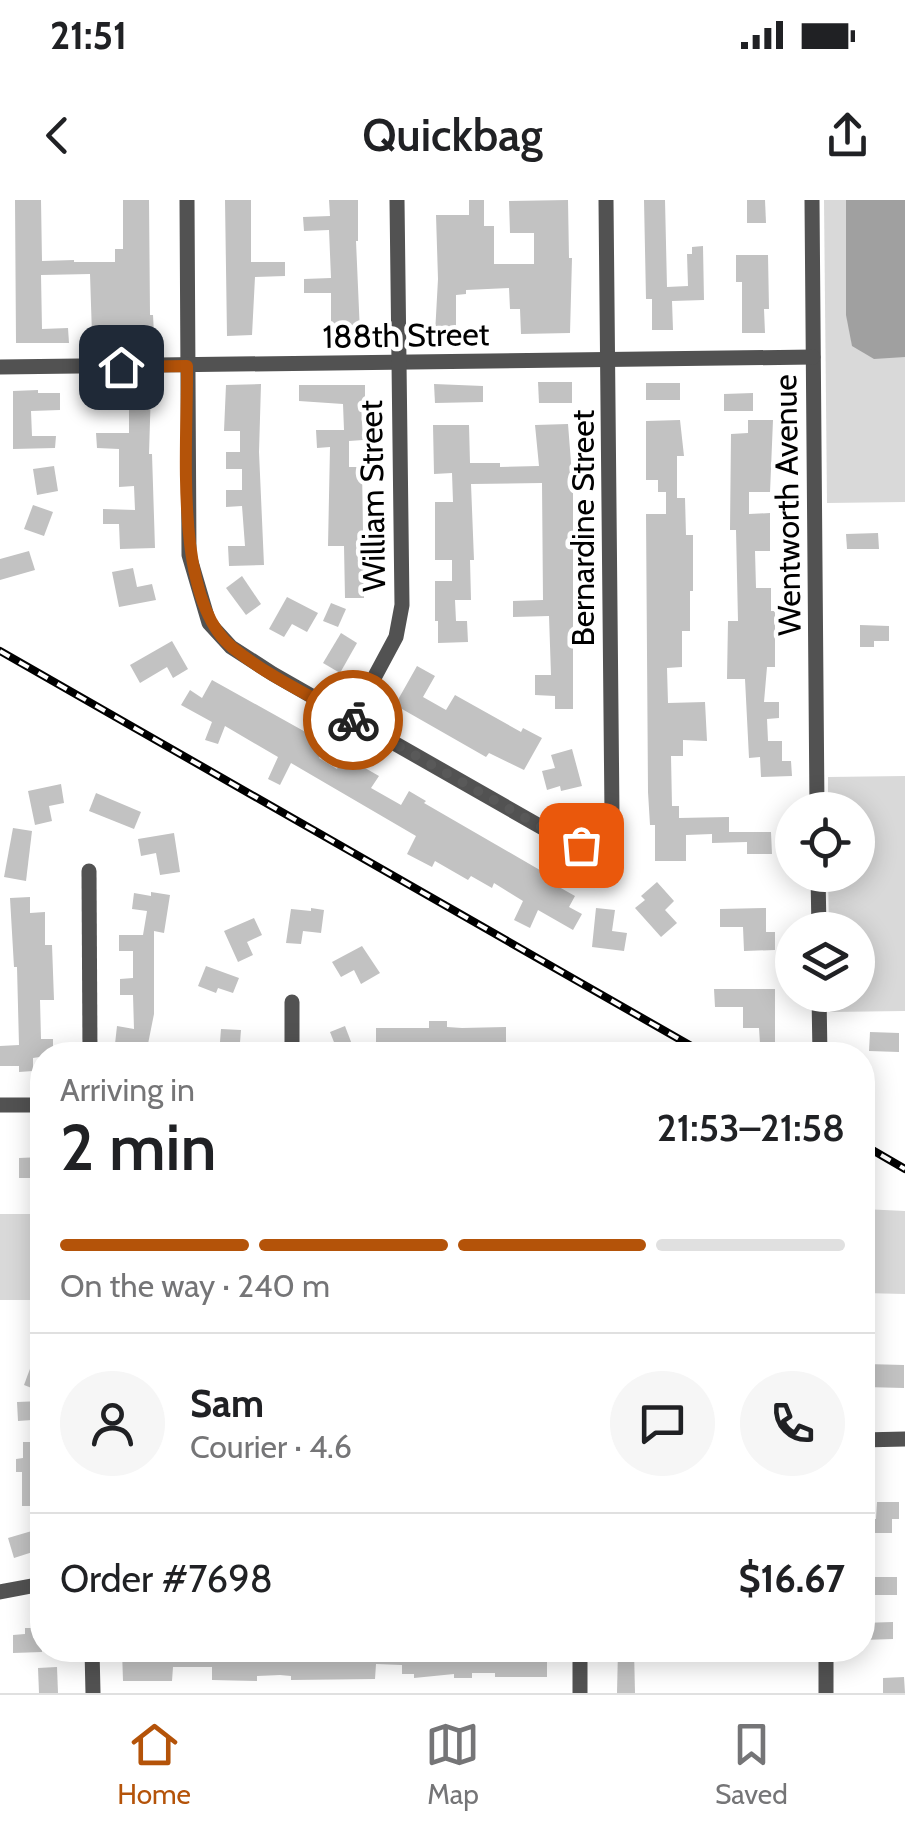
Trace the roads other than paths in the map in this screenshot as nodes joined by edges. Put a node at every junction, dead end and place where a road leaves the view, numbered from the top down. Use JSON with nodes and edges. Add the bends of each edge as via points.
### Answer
{"nodes":[{"id":1,"x":187,"y":200,"type":"edge"},
{"id":2,"x":397,"y":200,"type":"edge"},
{"id":3,"x":606,"y":200,"type":"edge"},
{"id":4,"x":812,"y":200,"type":"edge"},
{"id":5,"x":813,"y":356,"type":"junction"},
{"id":6,"x":608,"y":359,"type":"junction"},
{"id":7,"x":398,"y":362,"type":"junction"},
{"id":8,"x":187,"y":366,"type":"junction"},
{"id":9,"x":0,"y":367,"type":"edge"},
{"id":10,"x":352,"y":719,"type":"junction"},
{"id":11,"x":818,"y":792,"type":"edge"},
{"id":12,"x":90,"y":871,"type":"dead end"},
{"id":13,"x":292,"y":1002,"type":"dead end"},
{"id":14,"x":819,"y":1012,"type":"edge"},
{"id":15,"x":90,"y":1042,"type":"edge"},
{"id":16,"x":292,"y":1042,"type":"edge"},
{"id":17,"x":820,"y":1042,"type":"edge"},
{"id":18,"x":0,"y":1105,"type":"edge"},
{"id":19,"x":30,"y":1105,"type":"edge"},
{"id":20,"x":905,"y":1439,"type":"edge"},
{"id":21,"x":875,"y":1440,"type":"edge"},
{"id":22,"x":30,"y":1586,"type":"edge"},
{"id":23,"x":0,"y":1592,"type":"edge"},
{"id":24,"x":92,"y":1662,"type":"edge"},
{"id":25,"x":580,"y":1662,"type":"edge"},
{"id":26,"x":826,"y":1662,"type":"edge"},
{"id":27,"x":93,"y":1693,"type":"edge"},
{"id":28,"x":580,"y":1693,"type":"edge"},
{"id":29,"x":826,"y":1693,"type":"edge"}],
"edges":[{"from":1,"to":8,"type":"street"},
{"from":2,"to":7,"type":"street","name":"William Street"},
{"from":3,"to":6,"type":"street","name":"Bernardine Street"},
{"from":4,"to":5,"type":"street","name":"Wentworth Avenue"},
{"from":5,"to":6,"type":"street","name":"188th Street"},
{"from":5,"to":11,"type":"street","name":"Wentworth Avenue"},
{"from":6,"to":7,"type":"street","name":"188th Street"},
{"from":6,"to":10,"type":"street","name":"Bernardine Street","via":[[612,815],[605,855],[557,836]]},
{"from":7,"to":8,"type":"street","name":"188th Street"},
{"from":7,"to":10,"type":"street","name":"William Street","via":[[402,605],[396,637]]},
{"from":8,"to":9,"type":"street","name":"188th Street"},
{"from":8,"to":10,"type":"street","via":[[189,555],[209,622],[232,647]]},
{"from":12,"to":15,"type":"street"},
{"from":13,"to":16,"type":"street"},
{"from":14,"to":17,"type":"street"},
{"from":18,"to":19,"type":"street"},
{"from":20,"to":21,"type":"street"},
{"from":22,"to":23,"type":"street"},
{"from":24,"to":27,"type":"street"},
{"from":25,"to":28,"type":"street"},
{"from":26,"to":29,"type":"street"}]}
